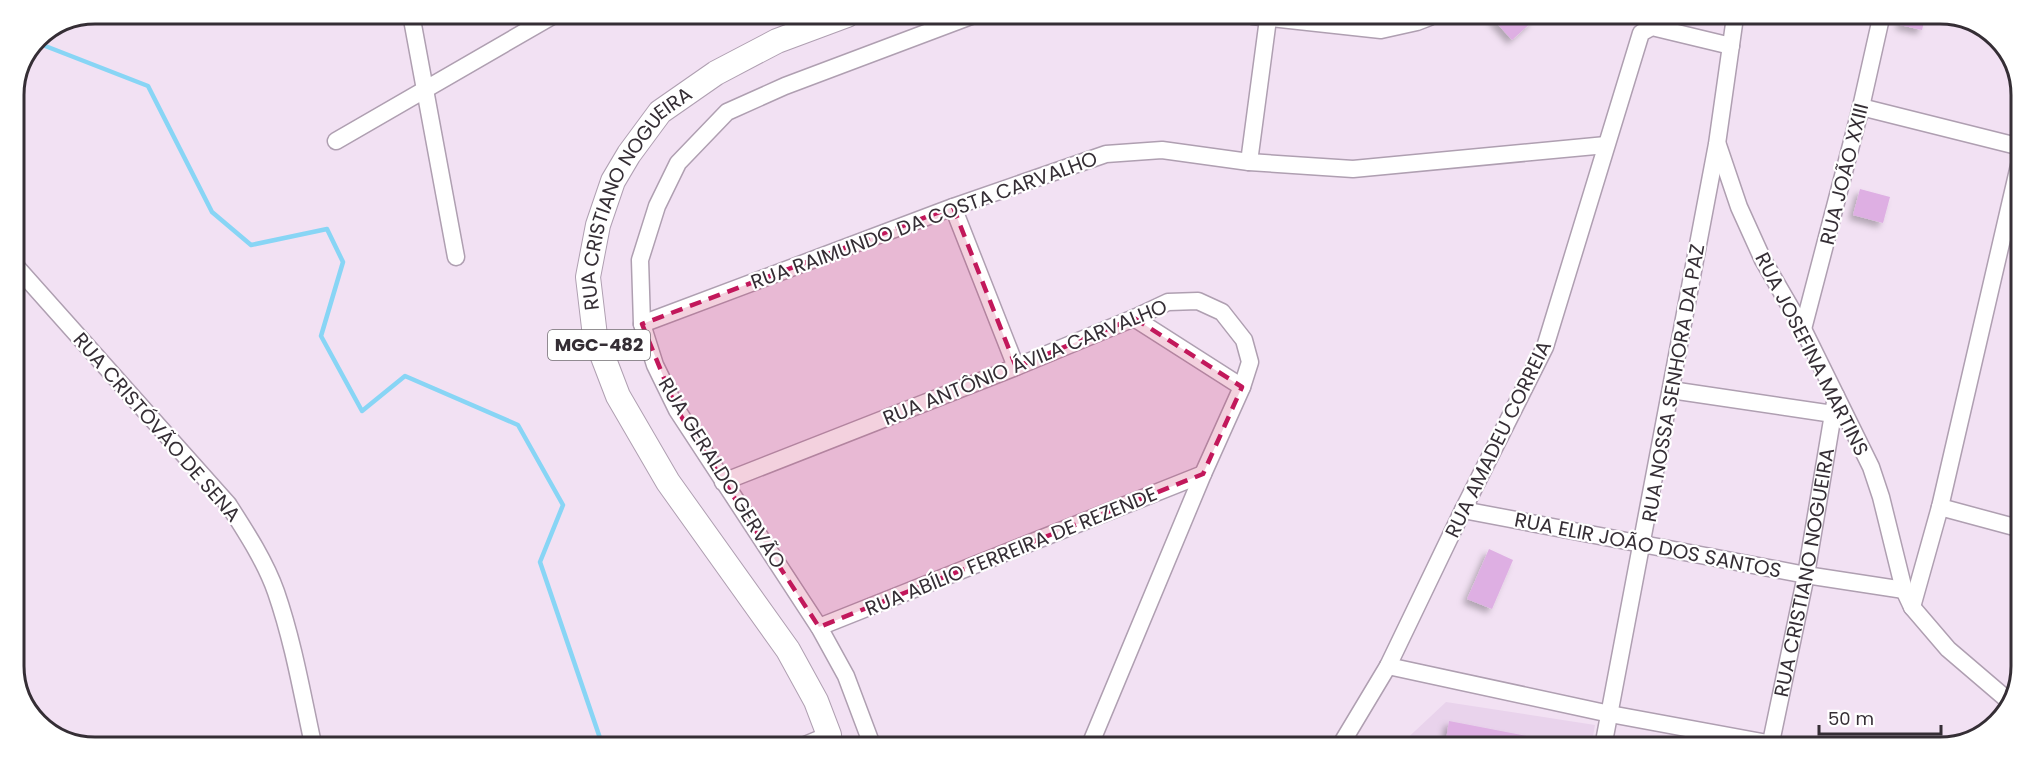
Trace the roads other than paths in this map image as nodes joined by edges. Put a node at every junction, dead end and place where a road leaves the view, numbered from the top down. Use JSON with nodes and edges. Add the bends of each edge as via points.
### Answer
{"nodes":[{"id":1,"x":413,"y":24,"type":"edge"},
{"id":2,"x":538,"y":24,"type":"edge"},
{"id":3,"x":823,"y":24,"type":"edge"},
{"id":4,"x":950,"y":24,"type":"edge"},
{"id":5,"x":1260,"y":24,"type":"edge"},
{"id":6,"x":1325,"y":24,"type":"edge"},
{"id":7,"x":1408,"y":24,"type":"edge"},
{"id":8,"x":1734,"y":24,"type":"edge"},
{"id":9,"x":1880,"y":24,"type":"edge"},
{"id":10,"x":1731,"y":46,"type":"junction"},
{"id":11,"x":426,"y":89,"type":"junction"},
{"id":12,"x":1861,"y":107,"type":"junction"},
{"id":13,"x":336,"y":141,"type":"dead end"},
{"id":14,"x":1717,"y":144,"type":"junction"},
{"id":15,"x":2011,"y":144,"type":"edge"},
{"id":16,"x":1606,"y":145,"type":"junction"},
{"id":17,"x":1250,"y":162,"type":"junction"},
{"id":18,"x":2011,"y":200,"type":"edge"},
{"id":19,"x":953,"y":207,"type":"junction"},
{"id":20,"x":456,"y":257,"type":"dead end"},
{"id":21,"x":24,"y":275,"type":"edge"},
{"id":22,"x":1134,"y":318,"type":"junction"},
{"id":23,"x":642,"y":324,"type":"junction"},
{"id":24,"x":1803,"y":329,"type":"junction"},
{"id":25,"x":1016,"y":367,"type":"junction"},
{"id":26,"x":1242,"y":387,"type":"junction"},
{"id":27,"x":1671,"y":390,"type":"junction"},
{"id":28,"x":1836,"y":396,"type":"junction"},
{"id":29,"x":1833,"y":414,"type":"junction"},
{"id":30,"x":1203,"y":474,"type":"junction"},
{"id":31,"x":723,"y":482,"type":"junction"},
{"id":32,"x":1940,"y":507,"type":"junction"},
{"id":33,"x":1463,"y":510,"type":"junction"},
{"id":34,"x":2011,"y":526,"type":"edge"},
{"id":35,"x":1643,"y":545,"type":"junction"},
{"id":36,"x":1806,"y":575,"type":"junction"},
{"id":37,"x":1904,"y":590,"type":"junction"},
{"id":38,"x":1912,"y":607,"type":"junction"},
{"id":39,"x":819,"y":627,"type":"junction"},
{"id":40,"x":1388,"y":666,"type":"junction"},
{"id":41,"x":2003,"y":696,"type":"edge"},
{"id":42,"x":1610,"y":714,"type":"junction"},
{"id":43,"x":311,"y":737,"type":"edge"},
{"id":44,"x":828,"y":737,"type":"edge"},
{"id":45,"x":869,"y":737,"type":"edge"},
{"id":46,"x":1094,"y":737,"type":"edge"},
{"id":47,"x":1345,"y":737,"type":"edge"},
{"id":48,"x":1605,"y":737,"type":"edge"},
{"id":49,"x":1729,"y":737,"type":"edge"},
{"id":50,"x":1772,"y":737,"type":"edge"}],
"edges":[{"from":1,"to":11,"type":"street"},
{"from":2,"to":11,"type":"street"},
{"from":3,"to":44,"type":"highway","name":"RUA CRISTIANO NOGUEIRA","number":"MGC-482","via":[[777,41],[716,73],[660,112],[613,181],[598,225],[588,277],[595,336],[618,396],[668,482],[788,650],[816,701]]},
{"from":4,"to":23,"type":"street","name":"RUA GERALDO GERVÃO","via":[[727,112],[678,163],[657,206],[640,260]]},
{"from":5,"to":17,"type":"street"},
{"from":6,"to":7,"type":"street","via":[[1381,30]]},
{"from":8,"to":10,"type":"street","name":"RUA NOSSA SENHORA DA PAZ"},
{"from":9,"to":12,"type":"street","name":"RUA JOÃO XXIII"},
{"from":10,"to":14,"type":"street","name":"RUA NOSSA SENHORA DA PAZ"},
{"from":10,"to":16,"type":"street","name":"RUA AMADEU CORREIA","via":[[1652,27],[1646,29],[1641,33]]},
{"from":11,"to":13,"type":"street"},
{"from":11,"to":20,"type":"street"},
{"from":12,"to":15,"type":"street"},
{"from":12,"to":24,"type":"street","name":"RUA JOÃO XXIII"},
{"from":14,"to":24,"type":"street","name":"RUA JOSEFINA MARTINS","via":[[1763,260]]},
{"from":14,"to":27,"type":"street","name":"RUA NOSSA SENHORA DA PAZ"},
{"from":16,"to":17,"type":"street","name":"RUA RAIMUNDO DA COSTA CARVALHO","via":[[1353,169]]},
{"from":16,"to":33,"type":"street","name":"RUA AMADEU CORREIA","via":[[1545,347]]},
{"from":17,"to":19,"type":"street","name":"RUA RAIMUNDO DA COSTA CARVALHO","via":[[1162,150],[1106,154]]},
{"from":18,"to":32,"type":"street"},
{"from":19,"to":23,"type":"street","name":"RUA RAIMUNDO DA COSTA CARVALHO"},
{"from":19,"to":25,"type":"street"},
{"from":21,"to":43,"type":"street","name":"RUA CRISTÓVÃO DE SENA","via":[[228,504],[253,542],[276,591]]},
{"from":22,"to":25,"type":"street","name":"RUA ANTÔNIO ÁVILA CARVALHO"},
{"from":22,"to":26,"type":"street"},
{"from":22,"to":26,"type":"street","name":"RUA ANTÔNIO ÁVILA CARVALHO","via":[[1168,302],[1198,301],[1222,312],[1244,340],[1250,362]]},
{"from":23,"to":31,"type":"street","name":"RUA GERALDO GERVÃO","via":[[655,365],[677,410]]},
{"from":24,"to":28,"type":"street","name":"RUA JOSEFINA MARTINS"},
{"from":25,"to":31,"type":"street","name":"RUA ANTÔNIO ÁVILA CARVALHO"},
{"from":26,"to":30,"type":"street","name":"RUA ANTÔNIO ÁVILA CARVALHO"},
{"from":27,"to":29,"type":"street"},
{"from":27,"to":35,"type":"street","name":"RUA NOSSA SENHORA DA PAZ"},
{"from":28,"to":29,"type":"street","name":"RUA CRISTIANO NOGUEIRA"},
{"from":28,"to":37,"type":"street","name":"RUA JOSEFINA MARTINS","via":[[1881,498]]},
{"from":29,"to":36,"type":"street","name":"RUA CRISTIANO NOGUEIRA"},
{"from":30,"to":39,"type":"street","name":"RUA ABÍLIO FERREIRA DE REZENDE"},
{"from":30,"to":46,"type":"street","name":"RUA ANTÔNIO ÁVILA CARVALHO"},
{"from":31,"to":39,"type":"street","name":"RUA GERALDO GERVÃO"},
{"from":32,"to":34,"type":"street"},
{"from":32,"to":38,"type":"street"},
{"from":33,"to":35,"type":"street","name":"RUA ELIR JOÃO DOS SANTOS"},
{"from":33,"to":40,"type":"street","name":"RUA AMADEU CORREIA"},
{"from":35,"to":36,"type":"street","name":"RUA ELIR JOÃO DOS SANTOS"},
{"from":35,"to":42,"type":"street","name":"RUA NOSSA SENHORA DA PAZ"},
{"from":36,"to":37,"type":"street","name":"RUA ELIR JOÃO DOS SANTOS"},
{"from":36,"to":50,"type":"street","name":"RUA CRISTIANO NOGUEIRA"},
{"from":37,"to":38,"type":"street","name":"RUA JOSEFINA MARTINS"},
{"from":38,"to":41,"type":"street","name":"RUA JOSEFINA MARTINS","via":[[1948,649]]},
{"from":39,"to":45,"type":"street","name":"RUA GERALDO GERVÃO","via":[[846,676]]},
{"from":40,"to":42,"type":"street"},
{"from":40,"to":47,"type":"street","name":"RUA AMADEU CORREIA"},
{"from":42,"to":48,"type":"street","name":"RUA NOSSA SENHORA DA PAZ"},
{"from":42,"to":49,"type":"street"}]}
